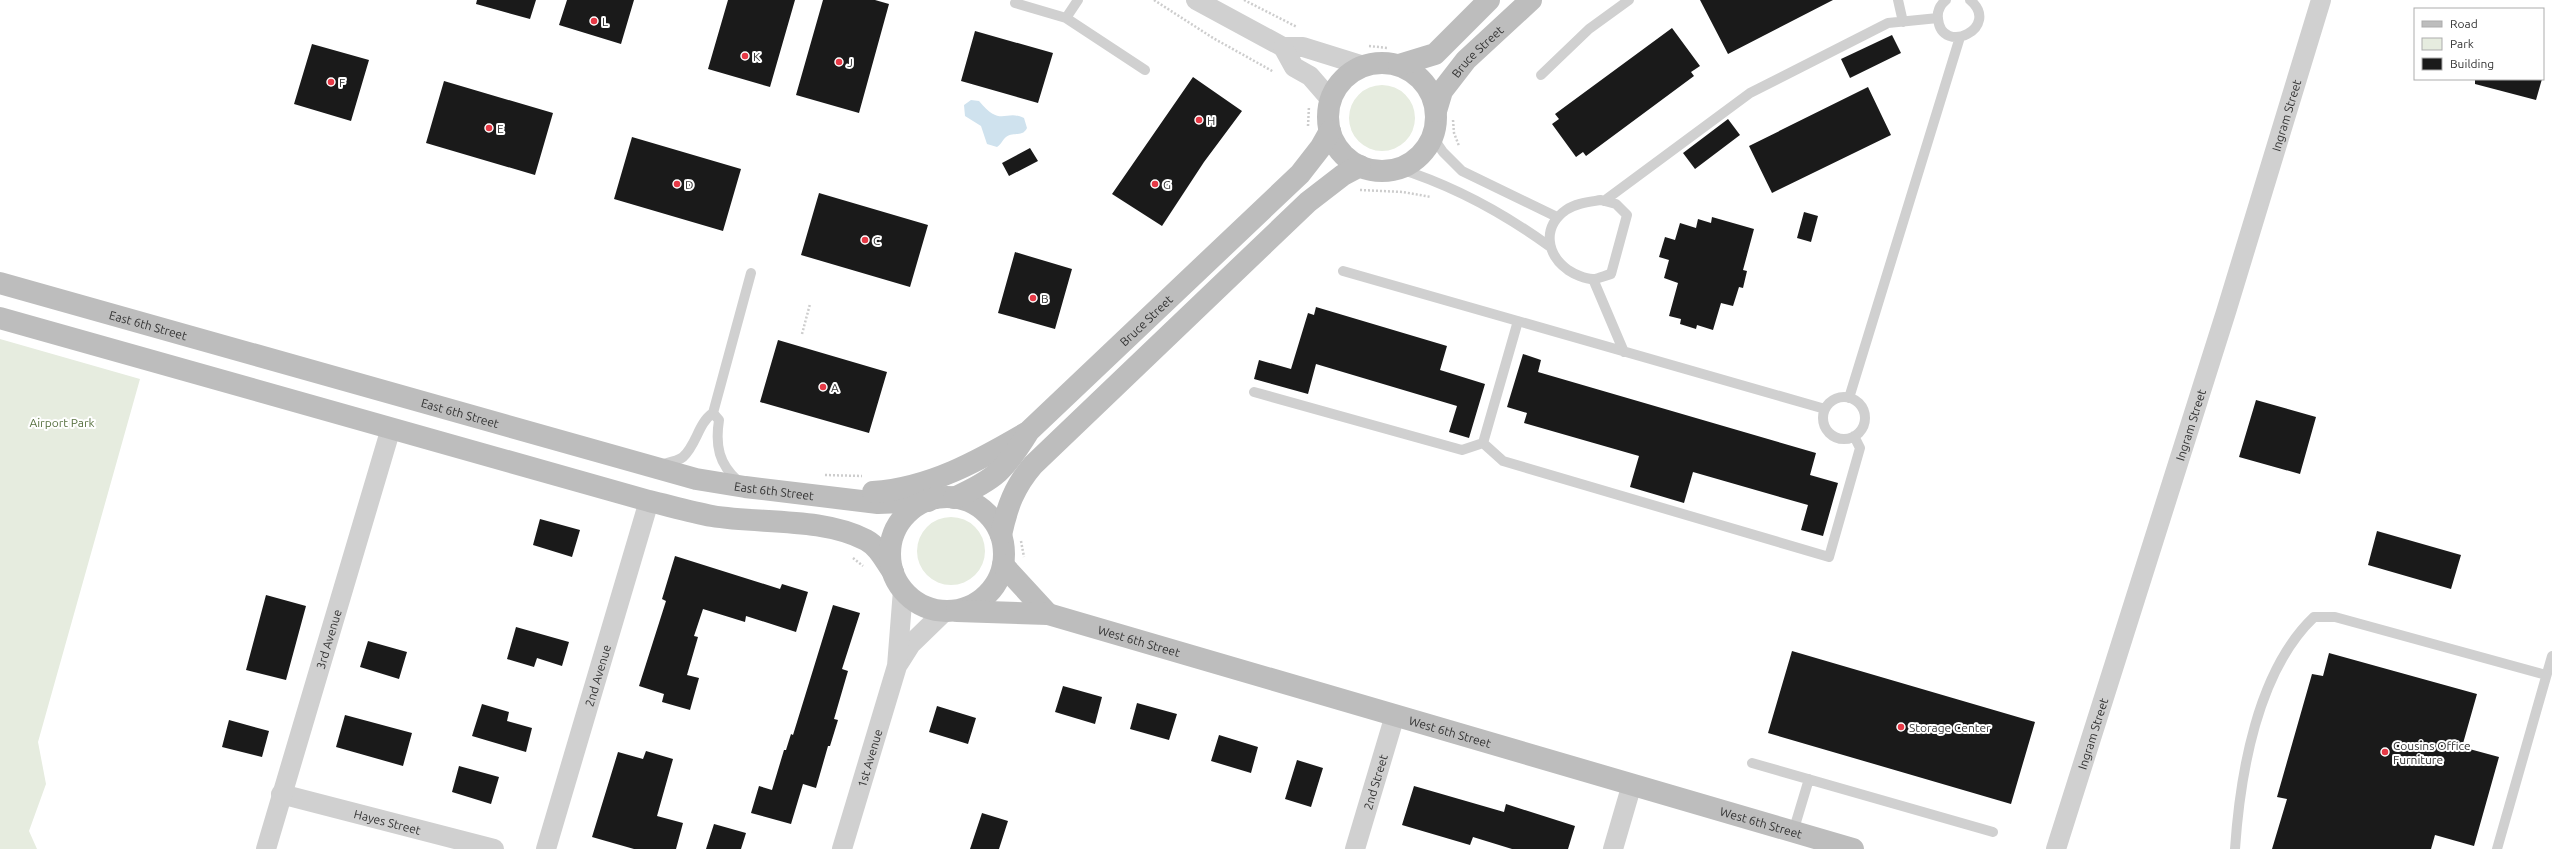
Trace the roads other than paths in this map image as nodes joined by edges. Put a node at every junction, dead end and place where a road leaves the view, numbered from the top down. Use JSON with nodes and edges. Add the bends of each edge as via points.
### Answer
{"nodes":[{"id":1,"x":1078,"y":0,"type":"edge"},
{"id":2,"x":1196,"y":0,"type":"edge"},
{"id":3,"x":1489,"y":0,"type":"edge"},
{"id":4,"x":1531,"y":0,"type":"edge"},
{"id":5,"x":1629,"y":0,"type":"edge"},
{"id":6,"x":1898,"y":0,"type":"edge"},
{"id":7,"x":1946,"y":0,"type":"edge"},
{"id":8,"x":1970,"y":0,"type":"edge"},
{"id":9,"x":2321,"y":0,"type":"edge"},
{"id":10,"x":1015,"y":3,"type":"dead end"},
{"id":11,"x":1066,"y":18,"type":"junction"},
{"id":12,"x":1938,"y":18,"type":"junction"},
{"id":13,"x":1903,"y":22,"type":"junction"},
{"id":14,"x":1960,"y":37,"type":"junction"},
{"id":15,"x":1283,"y":47,"type":"junction"},
{"id":16,"x":1363,"y":55,"type":"junction"},
{"id":17,"x":1396,"y":56,"type":"junction"},
{"id":18,"x":1145,"y":70,"type":"dead end"},
{"id":19,"x":1541,"y":75,"type":"dead end"},
{"id":20,"x":1330,"y":99,"type":"junction"},
{"id":21,"x":1445,"y":111,"type":"junction"},
{"id":22,"x":1330,"y":132,"type":"junction"},
{"id":23,"x":1432,"y":136,"type":"junction"},
{"id":24,"x":1360,"y":166,"type":"junction"},
{"id":25,"x":1397,"y":168,"type":"junction"},
{"id":26,"x":1604,"y":201,"type":"junction"},
{"id":27,"x":1557,"y":217,"type":"junction"},
{"id":28,"x":1549,"y":246,"type":"junction"},
{"id":29,"x":1343,"y":271,"type":"dead end"},
{"id":30,"x":751,"y":273,"type":"dead end"},
{"id":31,"x":1593,"y":279,"type":"junction"},
{"id":32,"x":0,"y":284,"type":"edge"},
{"id":33,"x":0,"y":318,"type":"edge"},
{"id":34,"x":1518,"y":321,"type":"junction"},
{"id":35,"x":1624,"y":352,"type":"junction"},
{"id":36,"x":1254,"y":392,"type":"dead end"},
{"id":37,"x":1849,"y":398,"type":"junction"},
{"id":38,"x":1825,"y":409,"type":"junction"},
{"id":39,"x":713,"y":413,"type":"junction"},
{"id":40,"x":391,"y":428,"type":"junction"},
{"id":41,"x":1029,"y":431,"type":"junction"},
{"id":42,"x":1854,"y":436,"type":"junction"},
{"id":43,"x":1483,"y":443,"type":"junction"},
{"id":44,"x":654,"y":468,"type":"junction"},
{"id":45,"x":745,"y":487,"type":"junction"},
{"id":46,"x":825,"y":496,"type":"junction"},
{"id":47,"x":954,"y":498,"type":"junction"},
{"id":48,"x":649,"y":501,"type":"junction"},
{"id":49,"x":928,"y":501,"type":"junction"},
{"id":50,"x":1011,"y":534,"type":"junction"},
{"id":51,"x":1003,"y":565,"type":"junction"},
{"id":52,"x":898,"y":581,"type":"junction"},
{"id":53,"x":951,"y":611,"type":"junction"},
{"id":54,"x":1048,"y":614,"type":"junction"},
{"id":55,"x":2552,"y":656,"type":"edge"},
{"id":56,"x":898,"y":666,"type":"junction"},
{"id":57,"x":2546,"y":675,"type":"junction"},
{"id":58,"x":1395,"y":715,"type":"junction"},
{"id":59,"x":1752,"y":762,"type":"dead end"},
{"id":60,"x":1809,"y":778,"type":"junction"},
{"id":61,"x":1632,"y":784,"type":"junction"},
{"id":62,"x":281,"y":794,"type":"junction"},
{"id":63,"x":1793,"y":832,"type":"junction"},
{"id":64,"x":1993,"y":832,"type":"dead end"},
{"id":65,"x":266,"y":849,"type":"edge"},
{"id":66,"x":494,"y":849,"type":"edge"},
{"id":67,"x":546,"y":849,"type":"edge"},
{"id":68,"x":842,"y":849,"type":"edge"},
{"id":69,"x":1355,"y":849,"type":"edge"},
{"id":70,"x":1612,"y":849,"type":"edge"},
{"id":71,"x":1853,"y":849,"type":"edge"},
{"id":72,"x":2056,"y":849,"type":"edge"},
{"id":73,"x":2235,"y":849,"type":"edge"},
{"id":74,"x":2497,"y":849,"type":"edge"}],
"edges":[{"from":1,"to":11,"type":"lane"},
{"from":2,"to":15,"type":"street"},
{"from":3,"to":17,"type":"street","via":[[1435,54]]},
{"from":4,"to":21,"type":"street","name":"Bruce Street","via":[[1466,60],[1442,91]]},
{"from":5,"to":19,"type":"lane","via":[[1589,28]]},
{"from":6,"to":13,"type":"lane"},
{"from":7,"to":12,"type":"lane","via":[[1939,7]]},
{"from":8,"to":14,"type":"lane","via":[[1978,9],[1978,22],[1971,33]]},
{"from":9,"to":72,"type":"street","name":"Ingram Street","via":[[2226,312]]},
{"from":10,"to":11,"type":"lane"},
{"from":11,"to":18,"type":"lane"},
{"from":12,"to":13,"type":"lane"},
{"from":12,"to":14,"type":"lane","via":[[1941,28],[1946,33]]},
{"from":13,"to":26,"type":"lane","via":[[1888,23],[1750,93]]},
{"from":14,"to":37,"type":"lane"},
{"from":15,"to":16,"type":"street"},
{"from":15,"to":20,"type":"street","via":[[1294,67],[1310,76]]},
{"from":16,"to":17,"type":"street","via":[[1375,63]]},
{"from":16,"to":20,"type":"street"},
{"from":17,"to":21,"type":"street","via":[[1419,77]]},
{"from":20,"to":22,"type":"street"},
{"from":21,"to":23,"type":"street"},
{"from":22,"to":24,"type":"street","via":[[1341,152]]},
{"from":22,"to":41,"type":"street","name":"Bruce Street","via":[[1300,174]]},
{"from":23,"to":25,"type":"street","via":[[1418,156]]},
{"from":23,"to":27,"type":"lane","via":[[1443,152],[1462,171]]},
{"from":24,"to":25,"type":"street","via":[[1384,171]]},
{"from":24,"to":50,"type":"street","via":[[1343,175],[1308,202],[1033,465],[1012,494]]},
{"from":25,"to":28,"type":"lane","via":[[1452,188],[1517,223]]},
{"from":26,"to":27,"type":"lane","via":[[1582,202]]},
{"from":26,"to":31,"type":"lane","via":[[1616,204],[1627,215],[1611,274]]},
{"from":27,"to":28,"type":"lane","via":[[1550,230]]},
{"from":28,"to":31,"type":"lane","via":[[1557,262],[1573,274]]},
{"from":29,"to":34,"type":"lane"},
{"from":30,"to":39,"type":"lane"},
{"from":31,"to":35,"type":"lane"},
{"from":32,"to":44,"type":"street","name":"East 6th Street"},
{"from":33,"to":40,"type":"street"},
{"from":34,"to":35,"type":"lane"},
{"from":34,"to":43,"type":"lane"},
{"from":35,"to":38,"type":"lane"},
{"from":36,"to":43,"type":"lane","via":[[1462,450]]},
{"from":37,"to":38,"type":"lane","via":[[1835,399]]},
{"from":37,"to":42,"type":"lane","via":[[1860,405],[1864,417],[1861,429]]},
{"from":38,"to":42,"type":"lane","via":[[1824,423],[1831,435],[1845,439]]},
{"from":39,"to":44,"type":"lane","via":[[707,417],[696,441],[682,458]]},
{"from":39,"to":45,"type":"lane","via":[[719,420],[718,452],[727,471]]},
{"from":40,"to":48,"type":"street"},
{"from":40,"to":62,"type":"street","name":"3rd Avenue"},
{"from":41,"to":46,"type":"street","via":[[983,458],[950,474],[925,482],[877,492]]},
{"from":41,"to":47,"type":"street","name":"Bruce Street","via":[[1013,457],[994,478]]},
{"from":42,"to":43,"type":"lane","via":[[1860,448],[1829,557],[1503,461]]},
{"from":44,"to":45,"type":"street","name":"East 6th Street","via":[[696,479]]},
{"from":45,"to":46,"type":"street","name":"East 6th Street"},
{"from":46,"to":49,"type":"street","name":"East 6th Street","via":[[878,504]]},
{"from":47,"to":49,"type":"street"},
{"from":47,"to":50,"type":"street","via":[[969,502],[983,510]]},
{"from":48,"to":52,"type":"street","via":[[712,516],[812,526],[846,533],[866,540],[878,549]]},
{"from":48,"to":67,"type":"street","name":"2nd Avenue"},
{"from":49,"to":52,"type":"street","via":[[910,512],[896,530],[891,543]]},
{"from":50,"to":51,"type":"street","via":[[1004,550]]},
{"from":51,"to":53,"type":"street","via":[[998,581],[987,595],[973,605]]},
{"from":51,"to":54,"type":"street"},
{"from":52,"to":53,"type":"street","via":[[915,601],[929,608]]},
{"from":52,"to":56,"type":"street","name":"1st Avenue"},
{"from":53,"to":54,"type":"street","name":"West 6th Street","via":[[988,610]]},
{"from":53,"to":56,"type":"street","name":"1st Avenue","via":[[911,644]]},
{"from":54,"to":58,"type":"street","name":"West 6th Street"},
{"from":55,"to":57,"type":"lane"},
{"from":56,"to":68,"type":"street","name":"1st Avenue"},
{"from":57,"to":73,"type":"lane","via":[[2335,617],[2314,617],[2302,628],[2276,670],[2253,730],[2238,800]]},
{"from":57,"to":74,"type":"lane"},
{"from":58,"to":61,"type":"street","name":"West 6th Street"},
{"from":58,"to":69,"type":"street","name":"2nd Street"},
{"from":59,"to":60,"type":"lane"},
{"from":60,"to":63,"type":"lane"},
{"from":60,"to":64,"type":"lane"},
{"from":61,"to":63,"type":"street","name":"West 6th Street"},
{"from":61,"to":70,"type":"street"},
{"from":62,"to":65,"type":"street","name":"3rd Avenue"},
{"from":62,"to":66,"type":"street","name":"Hayes Street"},
{"from":63,"to":71,"type":"street","name":"West 6th Street"}]}
